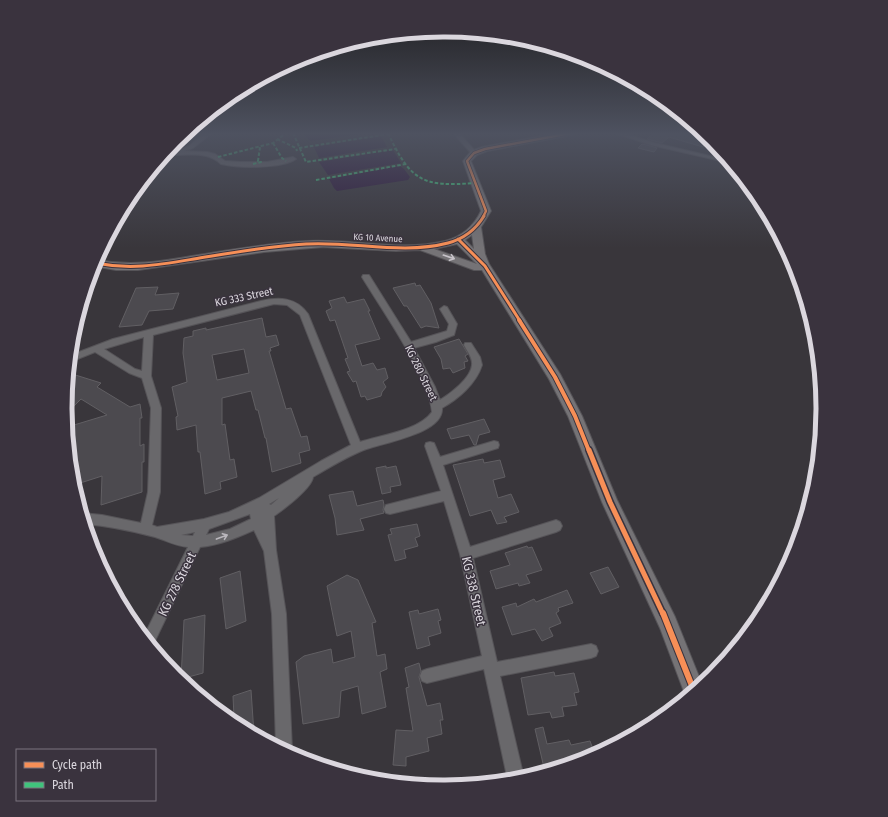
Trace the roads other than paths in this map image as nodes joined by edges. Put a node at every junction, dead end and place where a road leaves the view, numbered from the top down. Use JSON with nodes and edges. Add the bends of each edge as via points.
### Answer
{"nodes":[{"id":1,"x":470,"y":171,"type":"edge"},
{"id":2,"x":476,"y":227,"type":"junction"},
{"id":3,"x":454,"y":241,"type":"junction"},
{"id":4,"x":418,"y":247,"type":"junction"},
{"id":5,"x":102,"y":264,"type":"edge"},
{"id":6,"x":482,"y":267,"type":"junction"},
{"id":7,"x":366,"y":277,"type":"dead end"},
{"id":8,"x":444,"y":309,"type":"dead end"},
{"id":9,"x":149,"y":332,"type":"junction"},
{"id":10,"x":468,"y":345,"type":"dead end"},
{"id":11,"x":409,"y":346,"type":"junction"},
{"id":12,"x":96,"y":348,"type":"junction"},
{"id":13,"x":77,"y":356,"type":"edge"},
{"id":14,"x":146,"y":376,"type":"junction"},
{"id":15,"x":437,"y":406,"type":"junction"},
{"id":16,"x":494,"y":444,"type":"dead end"},
{"id":17,"x":430,"y":446,"type":"dead end"},
{"id":18,"x":357,"y":447,"type":"junction"},
{"id":19,"x":437,"y":462,"type":"junction"},
{"id":20,"x":314,"y":471,"type":"junction"},
{"id":21,"x":447,"y":495,"type":"junction"},
{"id":22,"x":268,"y":498,"type":"junction"},
{"id":23,"x":254,"y":505,"type":"junction"},
{"id":24,"x":390,"y":509,"type":"dead end"},
{"id":25,"x":269,"y":515,"type":"junction"},
{"id":26,"x":89,"y":519,"type":"edge"},
{"id":27,"x":257,"y":523,"type":"junction"},
{"id":28,"x":206,"y":525,"type":"junction"},
{"id":29,"x":556,"y":526,"type":"dead end"},
{"id":30,"x":145,"y":530,"type":"junction"},
{"id":31,"x":158,"y":532,"type":"junction"},
{"id":32,"x":198,"y":543,"type":"junction"},
{"id":33,"x":270,"y":550,"type":"junction"},
{"id":34,"x":466,"y":554,"type":"junction"},
{"id":35,"x":151,"y":637,"type":"edge"},
{"id":36,"x":591,"y":651,"type":"dead end"},
{"id":37,"x":491,"y":666,"type":"junction"},
{"id":38,"x":426,"y":676,"type":"dead end"},
{"id":39,"x":692,"y":685,"type":"edge"},
{"id":40,"x":284,"y":744,"type":"edge"},
{"id":41,"x":515,"y":773,"type":"edge"}],
"edges":[{"from":1,"to":2,"type":"street","name":"KG 10 Avenue","via":[[486,211]]},
{"from":2,"to":3,"type":"street","name":"KG 10 Avenue"},
{"from":2,"to":6,"type":"street"},
{"from":3,"to":4,"type":"street","name":"KG 10 Avenue","via":[[434,247]]},
{"from":3,"to":6,"type":"street"},
{"from":4,"to":5,"type":"street","name":"KG 10 Avenue","via":[[307,244],[138,267]]},
{"from":4,"to":6,"type":"street","one_way":true},
{"from":6,"to":39,"type":"street","via":[[494,280],[555,377],[575,416],[610,502],[668,624]]},
{"from":7,"to":11,"type":"street","name":"KG 280 Street"},
{"from":8,"to":11,"type":"street","via":[[453,324],[450,333]]},
{"from":9,"to":12,"type":"street","name":"KG 333 Street"},
{"from":9,"to":14,"type":"street"},
{"from":9,"to":18,"type":"street","name":"KG 333 Street","via":[[261,304],[283,301],[298,306],[304,314]]},
{"from":10,"to":15,"type":"street","via":[[476,360],[475,371],[456,395]]},
{"from":11,"to":15,"type":"street","name":"KG 280 Street"},
{"from":12,"to":13,"type":"street","name":"KG 333 Street"},
{"from":12,"to":14,"type":"street"},
{"from":14,"to":30,"type":"street","via":[[156,408],[154,492]]},
{"from":15,"to":18,"type":"street","name":"KG 280 Street","via":[[431,423]]},
{"from":16,"to":19,"type":"street"},
{"from":17,"to":19,"type":"street","name":"KG 338 Street"},
{"from":18,"to":20,"type":"street","name":"KG 280 Street"},
{"from":19,"to":21,"type":"street","name":"KG 338 Street"},
{"from":20,"to":22,"type":"street","name":"KG 280 Street"},
{"from":20,"to":25,"type":"street","name":"KG 280 Street"},
{"from":21,"to":24,"type":"street"},
{"from":21,"to":34,"type":"street","name":"KG 338 Street"},
{"from":22,"to":23,"type":"street","name":"KG 280 Street"},
{"from":22,"to":25,"type":"street"},
{"from":23,"to":27,"type":"street"},
{"from":23,"to":28,"type":"street","name":"KG 280 Street","via":[[233,516]]},
{"from":25,"to":27,"type":"street","name":"KG 280 Street"},
{"from":25,"to":33,"type":"street"},
{"from":26,"to":30,"type":"street","name":"KG 280 Street"},
{"from":32,"to":27,"type":"street","name":"KG 280 Street","one_way":true},
{"from":27,"to":33,"type":"street","via":[[261,536]]},
{"from":28,"to":31,"type":"street","name":"KG 280 Street"},
{"from":28,"to":32,"type":"street","name":"KG 278 Street"},
{"from":29,"to":34,"type":"street"},
{"from":30,"to":31,"type":"street","name":"KG 280 Street"},
{"from":31,"to":32,"type":"street","name":"KG 280 Street","via":[[176,540]]},
{"from":32,"to":35,"type":"street","name":"KG 278 Street"},
{"from":33,"to":40,"type":"street","via":[[279,614]]},
{"from":34,"to":37,"type":"street","name":"KG 338 Street"},
{"from":36,"to":37,"type":"street"},
{"from":37,"to":38,"type":"street"},
{"from":37,"to":41,"type":"street","name":"KG 338 Street"}]}
